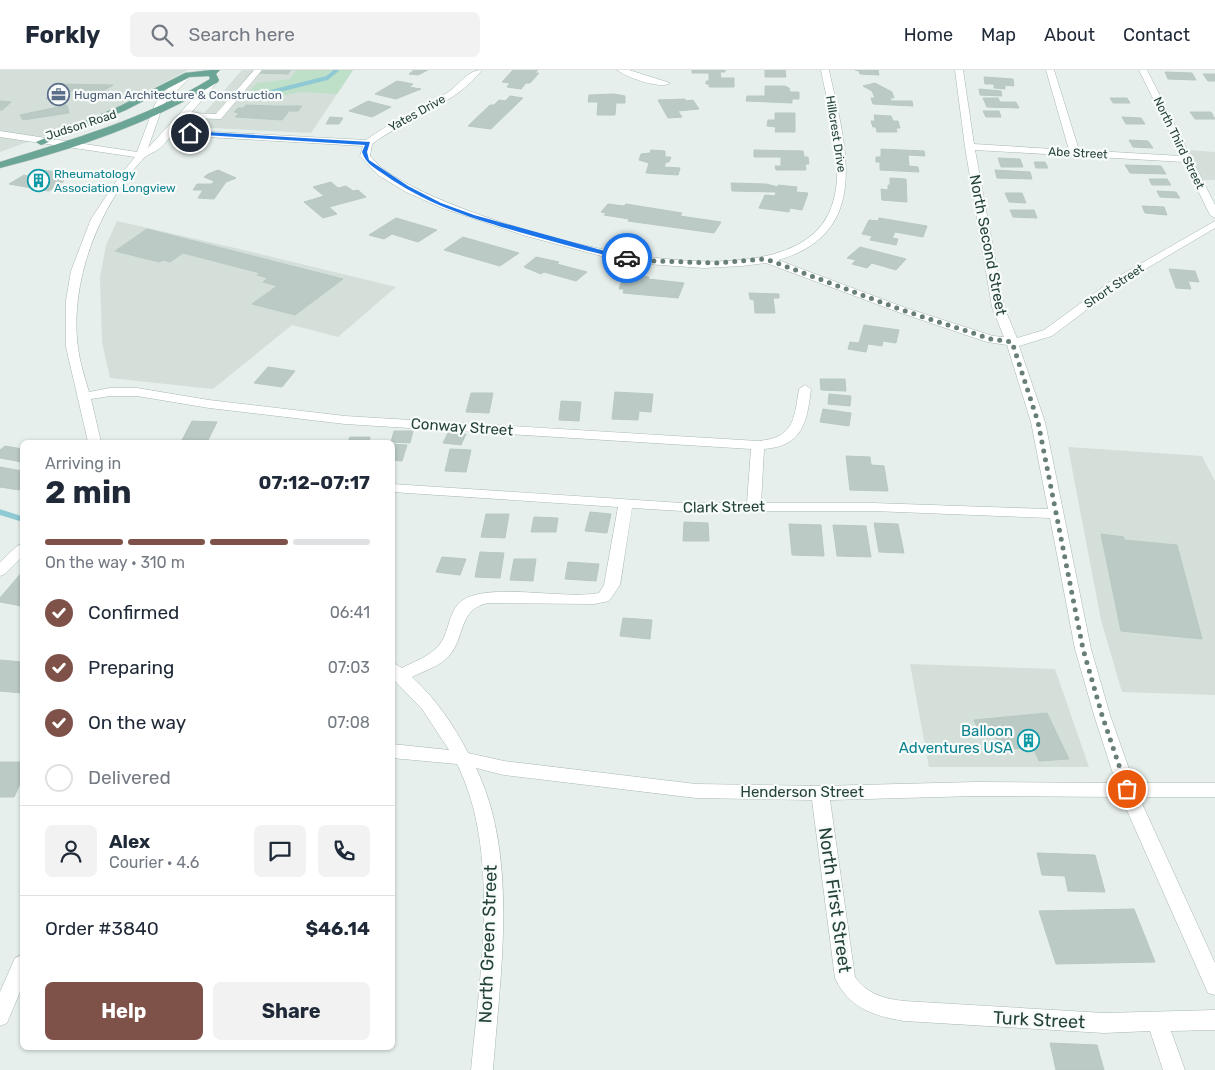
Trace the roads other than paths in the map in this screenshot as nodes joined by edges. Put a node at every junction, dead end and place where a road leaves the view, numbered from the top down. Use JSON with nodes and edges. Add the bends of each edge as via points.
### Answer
{"nodes":[{"id":1,"x":258,"y":70,"type":"edge"},
{"id":2,"x":478,"y":70,"type":"edge"},
{"id":3,"x":622,"y":70,"type":"edge"},
{"id":4,"x":825,"y":70,"type":"edge"},
{"id":5,"x":959,"y":70,"type":"edge"},
{"id":6,"x":1050,"y":70,"type":"edge"},
{"id":7,"x":1143,"y":70,"type":"edge"},
{"id":8,"x":214,"y":74,"type":"edge"},
{"id":9,"x":188,"y":75,"type":"junction"},
{"id":10,"x":666,"y":84,"type":"dead end"},
{"id":11,"x":156,"y":112,"type":"junction"},
{"id":12,"x":185,"y":115,"type":"junction"},
{"id":13,"x":170,"y":132,"type":"junction"},
{"id":14,"x":0,"y":134,"type":"edge"},
{"id":15,"x":46,"y":140,"type":"junction"},
{"id":16,"x":65,"y":144,"type":"junction"},
{"id":17,"x":368,"y":144,"type":"junction"},
{"id":18,"x":970,"y":147,"type":"junction"},
{"id":19,"x":1075,"y":153,"type":"junction"},
{"id":20,"x":141,"y":155,"type":"junction"},
{"id":21,"x":0,"y":157,"type":"edge"},
{"id":22,"x":1186,"y":159,"type":"junction"},
{"id":23,"x":0,"y":165,"type":"edge"},
{"id":24,"x":1215,"y":215,"type":"edge"},
{"id":25,"x":1215,"y":224,"type":"edge"},
{"id":26,"x":766,"y":259,"type":"junction"},
{"id":27,"x":1012,"y":342,"type":"junction"},
{"id":28,"x":805,"y":389,"type":"dead end"},
{"id":29,"x":83,"y":396,"type":"junction"},
{"id":30,"x":94,"y":440,"type":"edge"},
{"id":31,"x":758,"y":445,"type":"junction"},
{"id":32,"x":395,"y":488,"type":"edge"},
{"id":33,"x":626,"y":504,"type":"junction"},
{"id":34,"x":754,"y":506,"type":"junction"},
{"id":35,"x":1056,"y":514,"type":"junction"},
{"id":36,"x":20,"y":551,"type":"edge"},
{"id":37,"x":0,"y":571,"type":"edge"},
{"id":38,"x":397,"y":672,"type":"edge"},
{"id":39,"x":395,"y":751,"type":"edge"},
{"id":40,"x":462,"y":758,"type":"junction"},
{"id":41,"x":1127,"y":789,"type":"junction"},
{"id":42,"x":1215,"y":790,"type":"edge"},
{"id":43,"x":820,"y":793,"type":"junction"},
{"id":44,"x":20,"y":969,"type":"edge"},
{"id":45,"x":1215,"y":986,"type":"edge"},
{"id":46,"x":865,"y":1000,"type":"joint"},
{"id":47,"x":0,"y":1016,"type":"edge"},
{"id":48,"x":1215,"y":1020,"type":"edge"},
{"id":49,"x":1157,"y":1022,"type":"junction"},
{"id":50,"x":482,"y":1070,"type":"edge"},
{"id":51,"x":1174,"y":1070,"type":"edge"}],
"edges":[{"from":1,"to":12,"type":"street","via":[[218,116]]},
{"from":2,"to":17,"type":"street","name":"Yates Drive","via":[[447,97]]},
{"from":3,"to":10,"type":"street"},
{"from":4,"to":26,"type":"street","name":"Hillcrest Drive","via":[[842,162],[841,195],[834,213],[819,233],[799,248]]},
{"from":5,"to":18,"type":"street","name":"North Second Street"},
{"from":6,"to":19,"type":"street"},
{"from":7,"to":22,"type":"street","name":"North Third Street"},
{"from":8,"to":9,"type":"main road","name":"Judson Road"},
{"from":8,"to":11,"type":"main road","name":"Judson Road","via":[[184,99]]},
{"from":8,"to":12,"type":"street"},
{"from":9,"to":11,"type":"street","via":[[167,94]]},
{"from":9,"to":15,"type":"main road","name":"Judson Road","via":[[130,105]]},
{"from":11,"to":16,"type":"main road","name":"Judson Road"},
{"from":11,"to":20,"type":"street"},
{"from":12,"to":13,"type":"street"},
{"from":13,"to":17,"type":"street"},
{"from":13,"to":20,"type":"street","via":[[155,148]]},
{"from":14,"to":15,"type":"street"},
{"from":15,"to":16,"type":"street"},
{"from":15,"to":21,"type":"main road","name":"Judson Road"},
{"from":16,"to":20,"type":"street"},
{"from":16,"to":23,"type":"main road","name":"Judson Road"},
{"from":17,"to":26,"type":"street","name":"Hillcrest Drive","via":[[365,156],[383,173],[422,196],[472,216],[629,258],[717,263]]},
{"from":18,"to":19,"type":"street","name":"Abe Street"},
{"from":18,"to":27,"type":"street","name":"North Second Street","via":[[998,307]]},
{"from":19,"to":22,"type":"street","name":"Abe Street"},
{"from":20,"to":29,"type":"street","via":[[98,214],[77,271],[71,330],[74,363]]},
{"from":22,"to":24,"type":"street","name":"North Third Street"},
{"from":25,"to":27,"type":"street","name":"Short Street","via":[[1118,281],[1048,332],[1031,340]]},
{"from":26,"to":27,"type":"street","via":[[902,310],[991,339]]},
{"from":27,"to":35,"type":"street","name":"North Second Street","via":[[1038,422]]},
{"from":28,"to":31,"type":"street","name":"Conway Street","via":[[801,420],[793,435],[779,442]]},
{"from":29,"to":30,"type":"street"},
{"from":29,"to":31,"type":"street","name":"Conway Street","via":[[137,392],[345,420]]},
{"from":31,"to":34,"type":"street"},
{"from":32,"to":33,"type":"street","name":"Clark Street"},
{"from":33,"to":34,"type":"street","name":"Clark Street","via":[[694,508]]},
{"from":33,"to":38,"type":"street","via":[[612,585],[604,597],[472,600],[461,610],[443,652]]},
{"from":34,"to":35,"type":"street","name":"Clark Street"},
{"from":35,"to":41,"type":"street","name":"North Second Street","via":[[1083,649]]},
{"from":36,"to":37,"type":"street"},
{"from":38,"to":40,"type":"street","name":"North Green Street","via":[[437,716]]},
{"from":39,"to":40,"type":"street","name":"Henderson Street"},
{"from":40,"to":43,"type":"street","name":"Henderson Street","via":[[504,768],[648,786]]},
{"from":40,"to":50,"type":"street","name":"North Green Street","via":[[487,824],[492,870],[491,941]]},
{"from":41,"to":42,"type":"street","name":"Henderson Street"},
{"from":41,"to":43,"type":"street","name":"Henderson Street"},
{"from":41,"to":45,"type":"street","name":"North Second Street"},
{"from":43,"to":46,"type":"street","name":"North First Street","via":[[845,978]]},
{"from":44,"to":47,"type":"street"},
{"from":46,"to":49,"type":"street","name":"Turk Street","via":[[889,1009],[946,1015],[1104,1023]]},
{"from":48,"to":49,"type":"street","name":"Turk Street"},
{"from":49,"to":51,"type":"street"}]}
